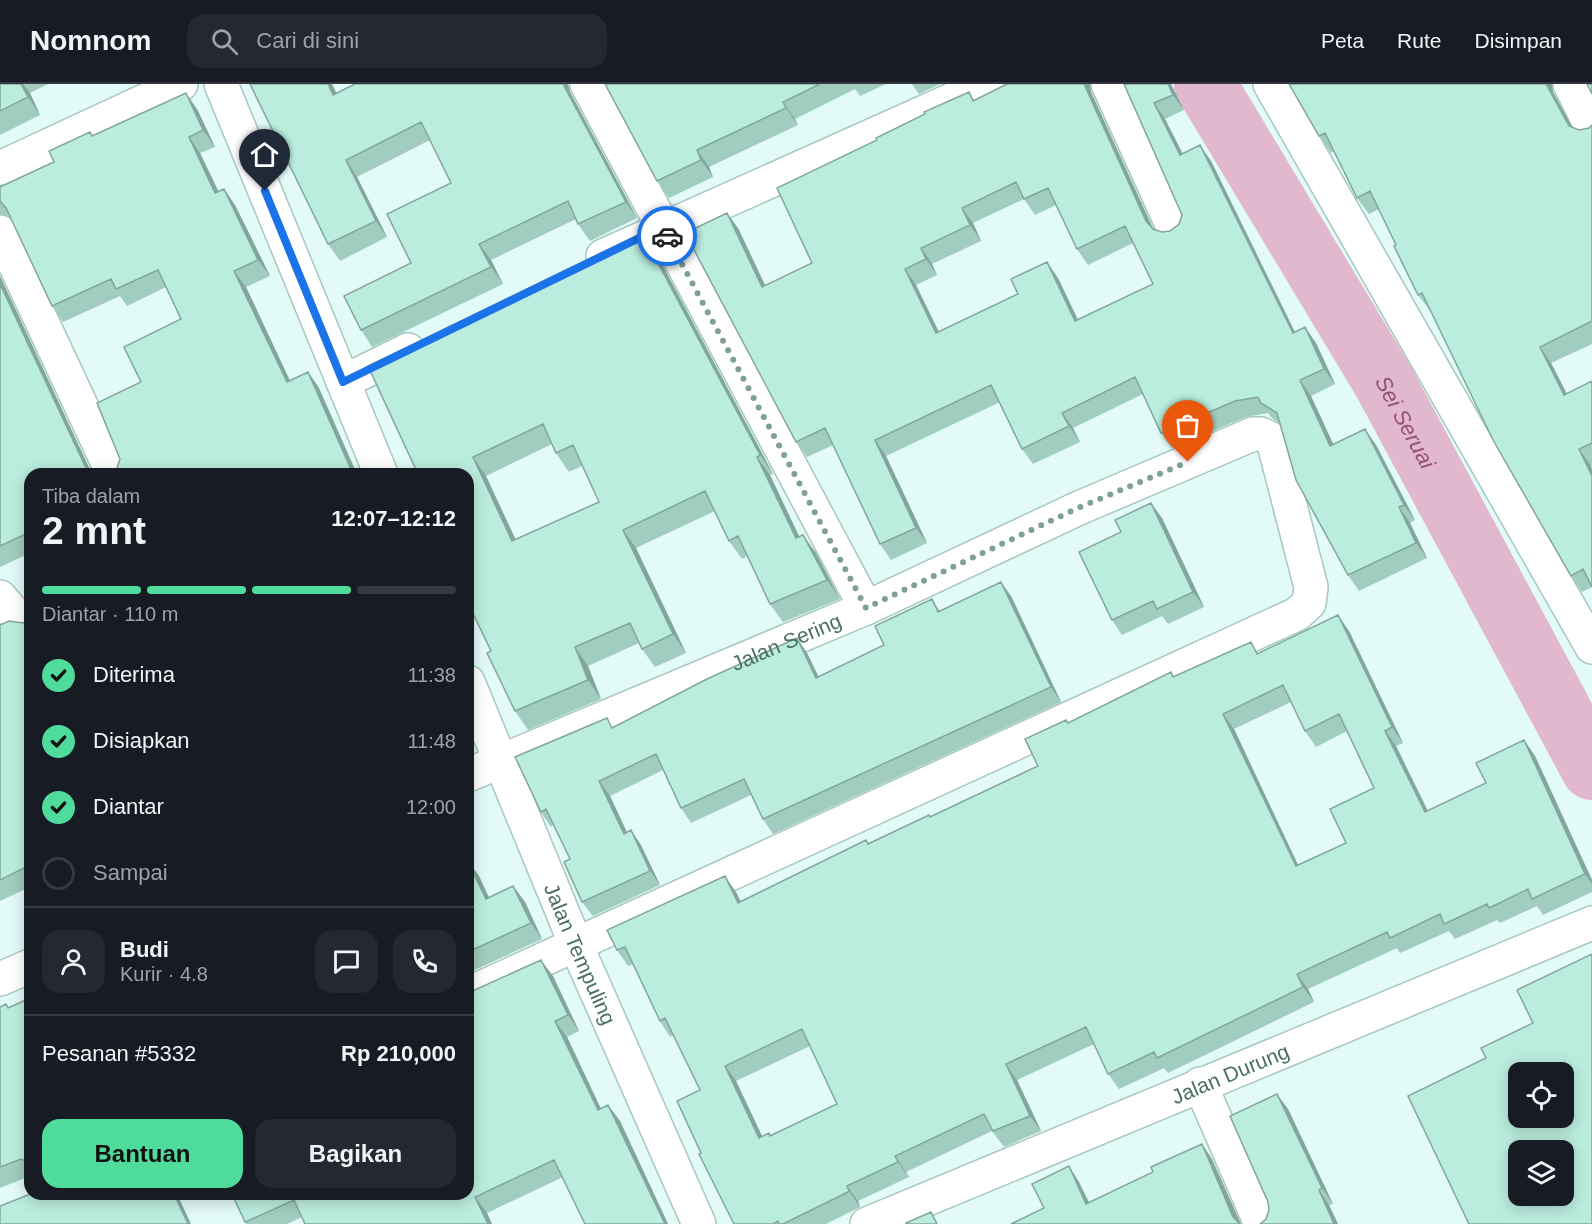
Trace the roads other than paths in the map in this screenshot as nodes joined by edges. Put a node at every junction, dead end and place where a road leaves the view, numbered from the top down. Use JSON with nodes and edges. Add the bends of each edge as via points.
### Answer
{"nodes":[{"id":1,"x":181,"y":84,"type":"edge"},
{"id":2,"x":221,"y":84,"type":"edge"},
{"id":3,"x":587,"y":84,"type":"edge"},
{"id":4,"x":987,"y":84,"type":"edge"},
{"id":5,"x":1108,"y":84,"type":"edge"},
{"id":6,"x":1270,"y":84,"type":"edge"},
{"id":7,"x":1570,"y":84,"type":"edge"},
{"id":8,"x":1592,"y":128,"type":"edge"},
{"id":9,"x":0,"y":168,"type":"edge"},
{"id":10,"x":662,"y":227,"type":"junction"},
{"id":11,"x":1174,"y":229,"type":"edge"},
{"id":12,"x":0,"y":232,"type":"edge"},
{"id":13,"x":577,"y":268,"type":"edge"},
{"id":14,"x":438,"y":336,"type":"edge"},
{"id":15,"x":343,"y":382,"type":"junction"},
{"id":16,"x":110,"y":468,"type":"edge"},
{"id":17,"x":379,"y":468,"type":"edge"},
{"id":18,"x":0,"y":597,"type":"edge"},
{"id":19,"x":866,"y":608,"type":"junction"},
{"id":20,"x":24,"y":619,"type":"edge"},
{"id":21,"x":1592,"y":647,"type":"edge"},
{"id":22,"x":474,"y":696,"type":"edge"},
{"id":23,"x":501,"y":760,"type":"junction"},
{"id":24,"x":474,"y":772,"type":"edge"},
{"id":25,"x":1592,"y":923,"type":"edge"},
{"id":26,"x":576,"y":945,"type":"junction"},
{"id":27,"x":24,"y":969,"type":"edge"},
{"id":28,"x":0,"y":979,"type":"edge"},
{"id":29,"x":474,"y":991,"type":"edge"},
{"id":30,"x":1200,"y":1084,"type":"junction"},
{"id":31,"x":699,"y":1224,"type":"edge"},
{"id":32,"x":867,"y":1224,"type":"edge"},
{"id":33,"x":1262,"y":1224,"type":"edge"}],
"edges":[{"from":1,"to":9,"type":"street"},
{"from":2,"to":15,"type":"street"},
{"from":3,"to":10,"type":"street"},
{"from":4,"to":10,"type":"street"},
{"from":5,"to":11,"type":"street"},
{"from":6,"to":21,"type":"street"},
{"from":7,"to":8,"type":"street"},
{"from":10,"to":13,"type":"street"},
{"from":10,"to":19,"type":"street"},
{"from":12,"to":16,"type":"street"},
{"from":14,"to":15,"type":"street"},
{"from":15,"to":17,"type":"street"},
{"from":18,"to":20,"type":"street","via":[[17,617]]},
{"from":19,"to":23,"type":"street","name":"Jalan Sering"},
{"from":19,"to":26,"type":"street","name":"Jalan Sering","via":[[1078,508],[1253,435],[1268,435],[1278,453],[1311,587],[1309,603],[1297,614]]},
{"from":22,"to":23,"type":"street","name":"Jalan Tempuling"},
{"from":23,"to":24,"type":"street","name":"Jalan Sering"},
{"from":23,"to":26,"type":"street","name":"Jalan Tempuling"},
{"from":25,"to":30,"type":"street","name":"Jalan Durung"},
{"from":26,"to":29,"type":"street"},
{"from":26,"to":31,"type":"street","name":"Jalan Tempuling"},
{"from":27,"to":28,"type":"street"},
{"from":30,"to":32,"type":"street","name":"Jalan Durung"},
{"from":30,"to":33,"type":"street"}]}
